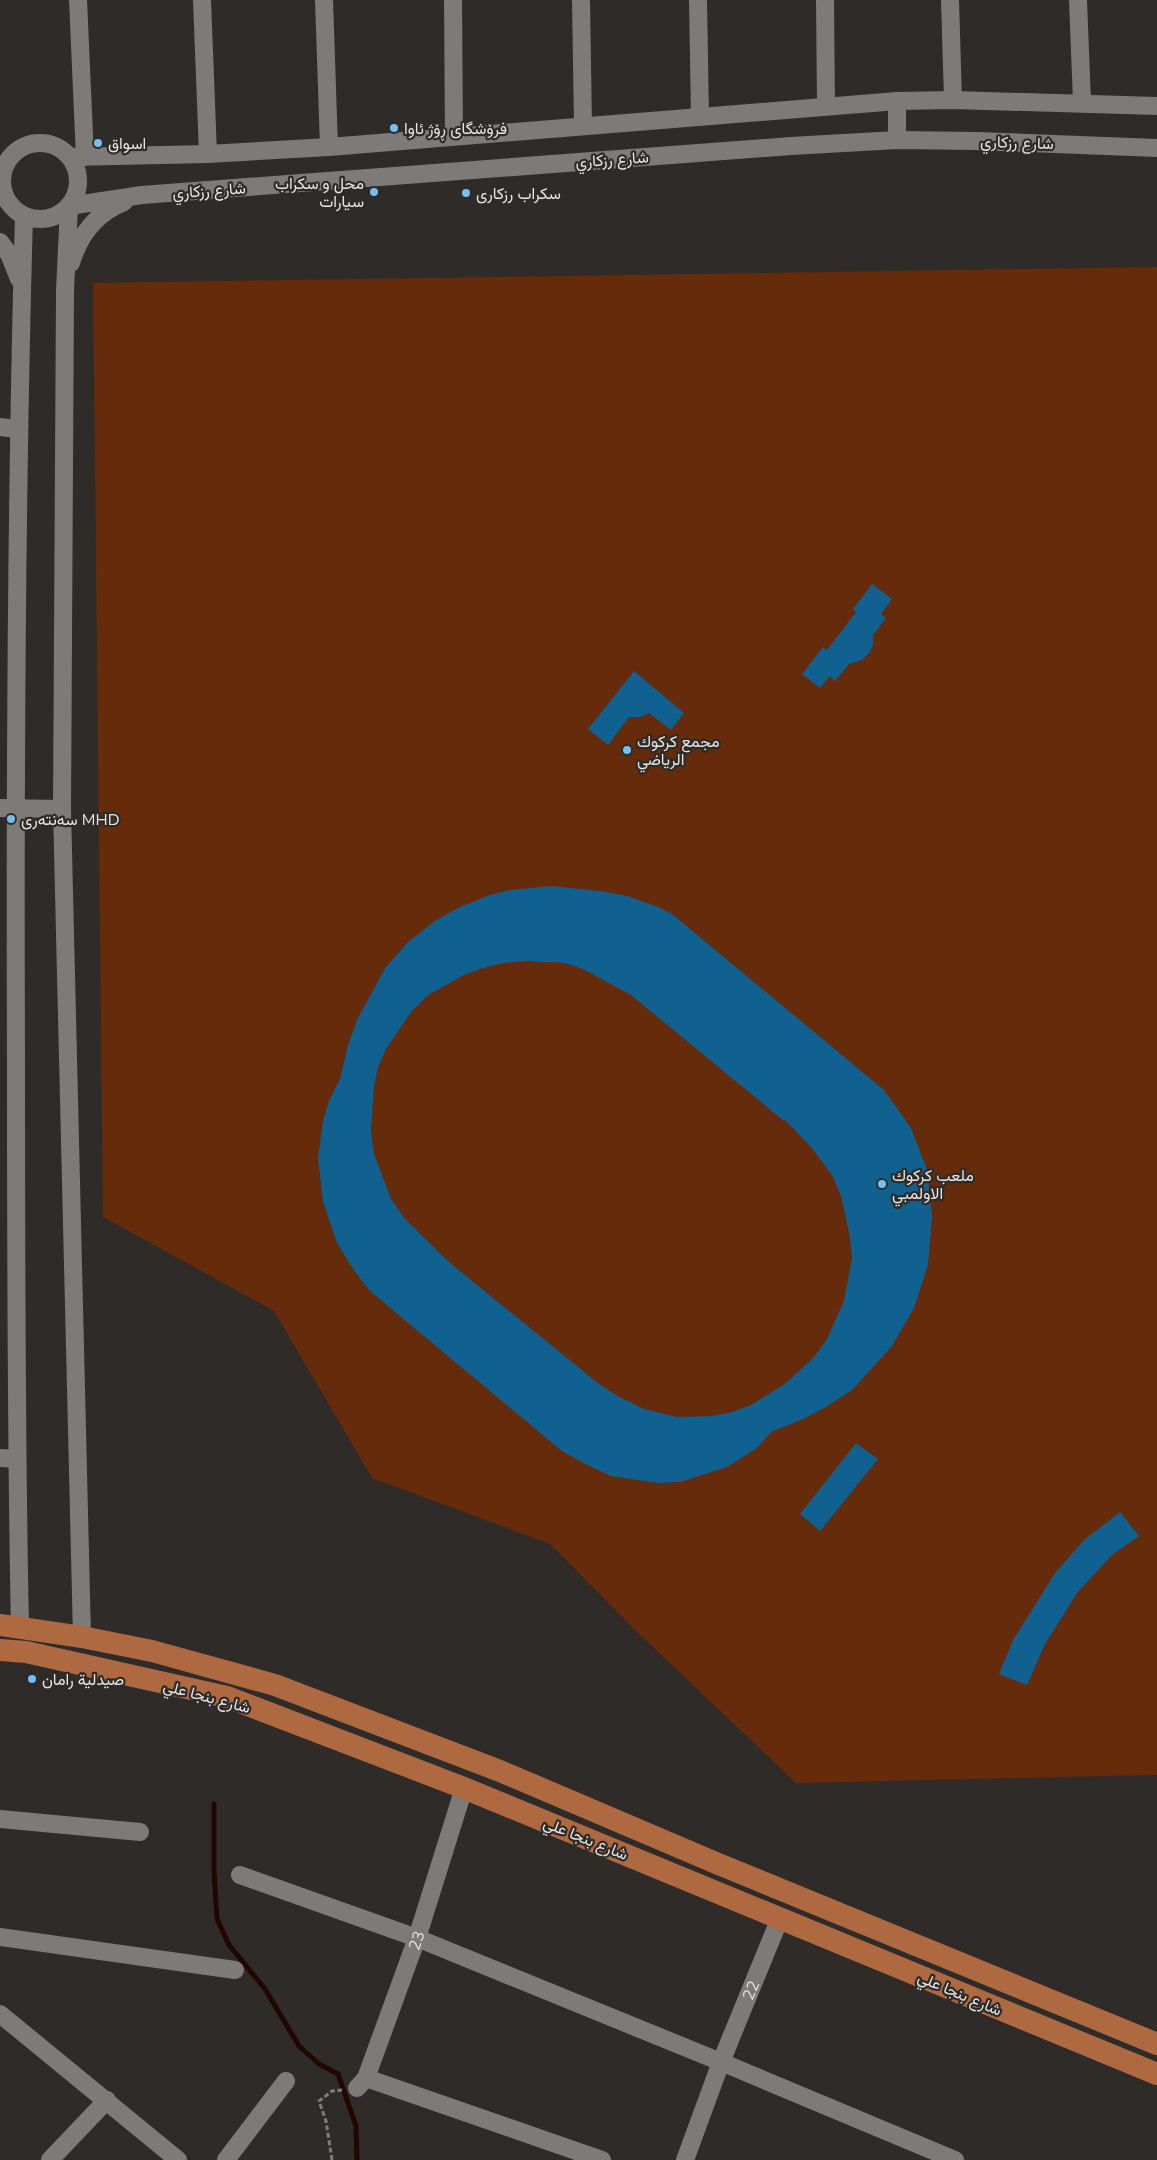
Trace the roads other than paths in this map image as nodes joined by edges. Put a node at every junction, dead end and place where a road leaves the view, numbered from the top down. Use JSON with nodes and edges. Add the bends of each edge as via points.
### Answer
{"nodes":[{"id":1,"x":78,"y":0,"type":"edge"},
{"id":2,"x":202,"y":0,"type":"edge"},
{"id":3,"x":324,"y":0,"type":"edge"},
{"id":4,"x":453,"y":0,"type":"edge"},
{"id":5,"x":581,"y":0,"type":"edge"},
{"id":6,"x":698,"y":0,"type":"edge"},
{"id":7,"x":825,"y":0,"type":"edge"},
{"id":8,"x":950,"y":0,"type":"edge"},
{"id":9,"x":1078,"y":0,"type":"edge"},
{"id":10,"x":953,"y":100,"type":"junction"},
{"id":11,"x":897,"y":101,"type":"junction"},
{"id":12,"x":1082,"y":102,"type":"junction"},
{"id":13,"x":826,"y":106,"type":"junction"},
{"id":14,"x":1157,"y":106,"type":"edge"},
{"id":15,"x":700,"y":117,"type":"junction"},
{"id":16,"x":583,"y":126,"type":"junction"},
{"id":17,"x":454,"y":136,"type":"junction"},
{"id":18,"x":897,"y":140,"type":"junction"},
{"id":19,"x":329,"y":147,"type":"junction"},
{"id":20,"x":1157,"y":148,"type":"edge"},
{"id":21,"x":208,"y":154,"type":"junction"},
{"id":22,"x":77,"y":157,"type":"junction"},
{"id":23,"x":3,"y":162,"type":"edge"},
{"id":24,"x":142,"y":195,"type":"junction"},
{"id":25,"x":4,"y":203,"type":"edge"},
{"id":26,"x":69,"y":206,"type":"junction"},
{"id":27,"x":24,"y":216,"type":"junction"},
{"id":28,"x":0,"y":242,"type":"edge"},
{"id":29,"x":22,"y":288,"type":"junction"},
{"id":30,"x":65,"y":291,"type":"junction"},
{"id":31,"x":9,"y":428,"type":"edge"},
{"id":32,"x":8,"y":809,"type":"edge"},
{"id":33,"x":62,"y":809,"type":"junction"},
{"id":34,"x":8,"y":932,"type":"edge"},
{"id":35,"x":8,"y":1059,"type":"edge"},
{"id":36,"x":8,"y":1459,"type":"edge"},
{"id":37,"x":10,"y":1627,"type":"edge"},
{"id":38,"x":82,"y":1637,"type":"junction"},
{"id":39,"x":0,"y":1650,"type":"edge"},
{"id":40,"x":399,"y":1732,"type":"junction"},
{"id":41,"x":388,"y":1760,"type":"junction"},
{"id":42,"x":464,"y":1788,"type":"junction"},
{"id":43,"x":0,"y":1819,"type":"edge"},
{"id":44,"x":140,"y":1832,"type":"dead end"},
{"id":45,"x":240,"y":1875,"type":"dead end"},
{"id":46,"x":780,"y":1918,"type":"junction"},
{"id":47,"x":0,"y":1937,"type":"edge"},
{"id":48,"x":417,"y":1938,"type":"junction"},
{"id":49,"x":236,"y":1970,"type":"dead end"},
{"id":50,"x":0,"y":2014,"type":"edge"},
{"id":51,"x":1157,"y":2044,"type":"edge"},
{"id":52,"x":721,"y":2062,"type":"junction"},
{"id":53,"x":1157,"y":2074,"type":"edge"},
{"id":54,"x":286,"y":2081,"type":"dead end"},
{"id":55,"x":107,"y":2100,"type":"junction"},
{"id":56,"x":50,"y":2160,"type":"edge"},
{"id":57,"x":178,"y":2160,"type":"edge"},
{"id":58,"x":226,"y":2160,"type":"edge"},
{"id":59,"x":602,"y":2160,"type":"edge"},
{"id":60,"x":685,"y":2160,"type":"edge"},
{"id":61,"x":955,"y":2160,"type":"edge"}],
"edges":[{"from":1,"to":22,"type":"street"},
{"from":2,"to":21,"type":"street"},
{"from":3,"to":19,"type":"street"},
{"from":4,"to":17,"type":"street"},
{"from":5,"to":16,"type":"street"},
{"from":6,"to":15,"type":"street"},
{"from":7,"to":13,"type":"street"},
{"from":8,"to":10,"type":"street"},
{"from":9,"to":12,"type":"street"},
{"from":10,"to":11,"type":"street"},
{"from":10,"to":12,"type":"street"},
{"from":11,"to":13,"type":"street"},
{"from":11,"to":18,"type":"street"},
{"from":12,"to":14,"type":"street"},
{"from":13,"to":15,"type":"street"},
{"from":15,"to":16,"type":"street"},
{"from":16,"to":17,"type":"street"},
{"from":17,"to":19,"type":"street"},
{"from":18,"to":20,"type":"street","name":"شارع رزكاري"},
{"from":18,"to":24,"type":"street","name":"شارع رزكاري"},
{"from":19,"to":21,"type":"street"},
{"from":21,"to":22,"type":"street"},
{"from":22,"to":23,"type":"street","via":[[52,144],[37,143],[16,151]]},
{"from":22,"to":26,"type":"street","via":[[78,190]]},
{"from":23,"to":25,"type":"street"},
{"from":24,"to":26,"type":"street","name":"شارع رزكاري"},
{"from":24,"to":30,"type":"street","via":[[105,212],[87,229],[75,251]]},
{"from":25,"to":27,"type":"street"},
{"from":26,"to":27,"type":"street","via":[[48,219]]},
{"from":26,"to":30,"type":"street"},
{"from":27,"to":29,"type":"street"},
{"from":28,"to":29,"type":"street","via":[[15,267]]},
{"from":29,"to":31,"type":"street"},
{"from":30,"to":33,"type":"street"},
{"from":31,"to":32,"type":"street"},
{"from":32,"to":33,"type":"street"},
{"from":32,"to":34,"type":"street"},
{"from":33,"to":38,"type":"street"},
{"from":34,"to":35,"type":"street"},
{"from":35,"to":36,"type":"street"},
{"from":36,"to":37,"type":"street"},
{"from":37,"to":38,"type":"main road","name":"شارع بنجا علي"},
{"from":38,"to":40,"type":"main road","name":"شارع بنجا علي","via":[[152,1651],[274,1685]]},
{"from":39,"to":41,"type":"main road","name":"شارع بنجا علي","via":[[26,1652],[226,1697]]},
{"from":40,"to":41,"type":"main road"},
{"from":40,"to":51,"type":"main road","name":"شارع بنجا علي"},
{"from":41,"to":42,"type":"main road","name":"شارع بنجا علي"},
{"from":42,"to":46,"type":"main road","name":"شارع بنجا علي"},
{"from":42,"to":48,"type":"street","name":"23"},
{"from":43,"to":44,"type":"street"},
{"from":45,"to":48,"type":"street"},
{"from":46,"to":52,"type":"street","name":"22"},
{"from":46,"to":53,"type":"main road","name":"شارع بنجا علي"},
{"from":47,"to":49,"type":"street"},
{"from":48,"to":52,"type":"street"},
{"from":48,"to":59,"type":"street","name":"23","via":[[362,2083]]},
{"from":50,"to":55,"type":"street"},
{"from":52,"to":60,"type":"street","name":"22"},
{"from":52,"to":61,"type":"street"},
{"from":54,"to":58,"type":"street"},
{"from":55,"to":56,"type":"street"},
{"from":55,"to":57,"type":"street"}]}
